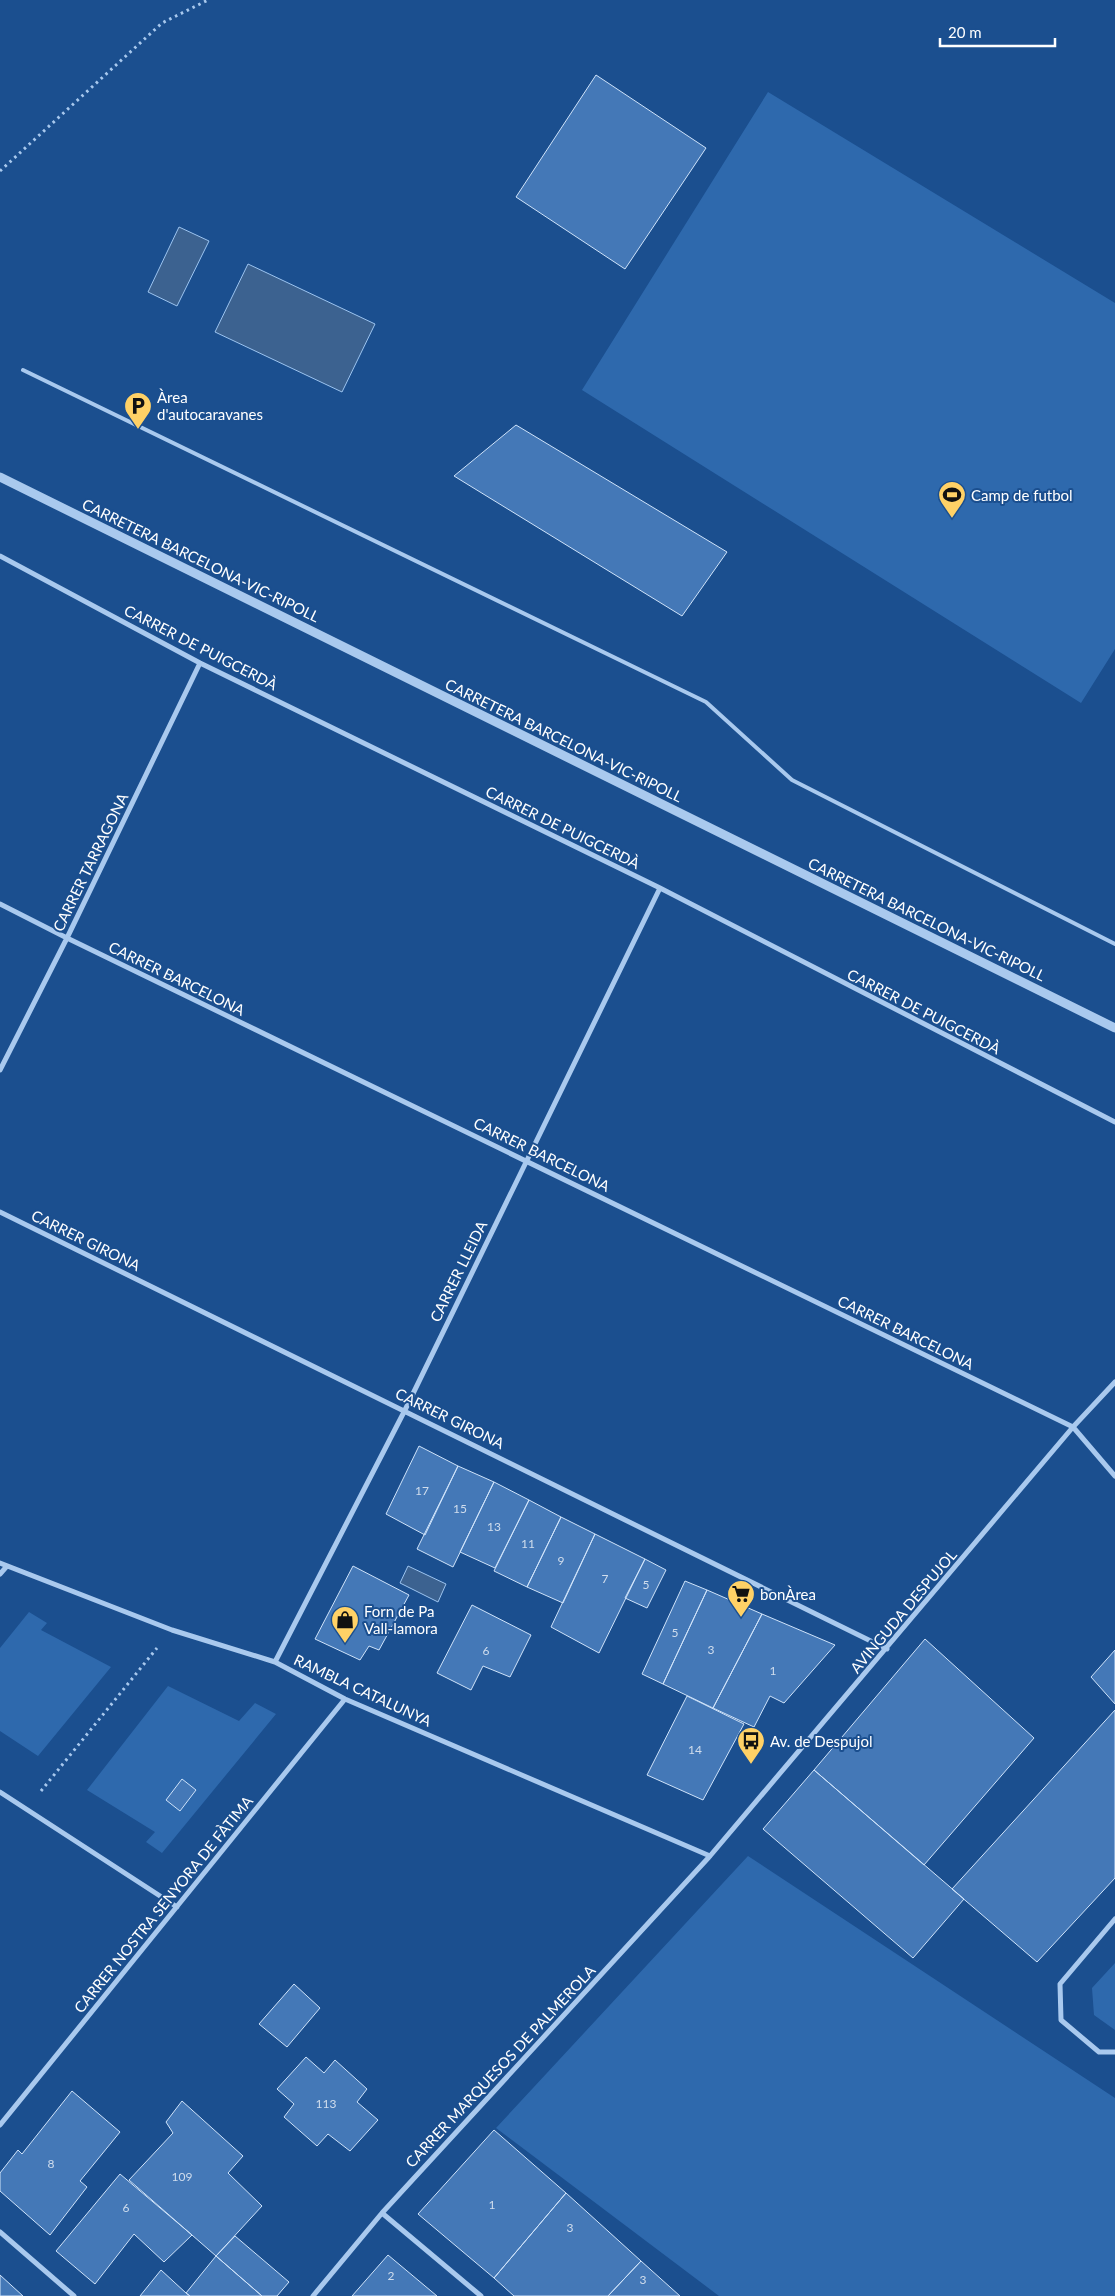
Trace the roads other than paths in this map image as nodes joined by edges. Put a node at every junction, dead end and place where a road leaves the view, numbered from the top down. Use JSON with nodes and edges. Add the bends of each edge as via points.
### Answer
{"nodes":[{"id":1,"x":23,"y":370,"type":"dead end"},
{"id":2,"x":0,"y":477,"type":"edge"},
{"id":3,"x":0,"y":556,"type":"edge"},
{"id":4,"x":200,"y":663,"type":"junction"},
{"id":5,"x":660,"y":888,"type":"junction"},
{"id":6,"x":0,"y":904,"type":"edge"},
{"id":7,"x":66,"y":938,"type":"junction"},
{"id":8,"x":1115,"y":944,"type":"edge"},
{"id":9,"x":1115,"y":1028,"type":"edge"},
{"id":10,"x":0,"y":1070,"type":"edge"},
{"id":11,"x":1115,"y":1122,"type":"edge"},
{"id":12,"x":525,"y":1160,"type":"junction"},
{"id":13,"x":0,"y":1212,"type":"edge"},
{"id":14,"x":1115,"y":1382,"type":"edge"},
{"id":15,"x":405,"y":1410,"type":"junction"},
{"id":16,"x":1073,"y":1427,"type":"junction"},
{"id":17,"x":1115,"y":1476,"type":"edge"},
{"id":18,"x":0,"y":1563,"type":"edge"},
{"id":19,"x":7,"y":1566,"type":"junction"},
{"id":20,"x":0,"y":1574,"type":"edge"},
{"id":21,"x":887,"y":1649,"type":"junction"},
{"id":22,"x":275,"y":1662,"type":"junction"},
{"id":23,"x":345,"y":1699,"type":"junction"},
{"id":24,"x":0,"y":1792,"type":"edge"},
{"id":25,"x":710,"y":1856,"type":"junction"},
{"id":26,"x":177,"y":1907,"type":"junction"},
{"id":27,"x":1115,"y":1919,"type":"edge"},
{"id":28,"x":1115,"y":2052,"type":"edge"},
{"id":29,"x":0,"y":2125,"type":"edge"},
{"id":30,"x":382,"y":2213,"type":"junction"},
{"id":31,"x":0,"y":2232,"type":"edge"},
{"id":32,"x":74,"y":2296,"type":"edge"},
{"id":33,"x":313,"y":2296,"type":"edge"},
{"id":34,"x":481,"y":2296,"type":"edge"}],
"edges":[{"from":1,"to":8,"type":"lane","via":[[706,702],[792,780]]},
{"from":2,"to":9,"type":"street","name":"CARRETERA BARCELONA-VIC-RIPOLL"},
{"from":3,"to":4,"type":"street","name":"CARRER DE PUIGCERDÀ"},
{"from":4,"to":5,"type":"street","name":"CARRER DE PUIGCERDÀ"},
{"from":4,"to":7,"type":"street","name":"CARRER TARRAGONA"},
{"from":5,"to":11,"type":"street","name":"CARRER DE PUIGCERDÀ"},
{"from":5,"to":12,"type":"street","name":"CARRER LLEIDA"},
{"from":6,"to":7,"type":"street","name":"CARRER BARCELONA"},
{"from":7,"to":10,"type":"street","name":"CARRER TARRAGONA"},
{"from":7,"to":12,"type":"street","name":"CARRER BARCELONA"},
{"from":12,"to":15,"type":"street","name":"CARRER LLEIDA"},
{"from":12,"to":16,"type":"street","name":"CARRER BARCELONA"},
{"from":13,"to":15,"type":"street","name":"CARRER GIRONA"},
{"from":14,"to":16,"type":"street","name":"AVINGUDA DESPUJOL"},
{"from":15,"to":21,"type":"street","name":"CARRER GIRONA"},
{"from":15,"to":22,"type":"street","name":"CARRER LLEIDA"},
{"from":16,"to":17,"type":"street"},
{"from":16,"to":21,"type":"street","name":"AVINGUDA DESPUJOL"},
{"from":18,"to":19,"type":"street","name":"RAMBLA CATALUNYA"},
{"from":19,"to":20,"type":"street"},
{"from":19,"to":22,"type":"street","name":"RAMBLA CATALUNYA","via":[[172,1630]]},
{"from":21,"to":25,"type":"street","name":"AVINGUDA DESPUJOL"},
{"from":22,"to":23,"type":"street","name":"RAMBLA CATALUNYA"},
{"from":23,"to":25,"type":"street","name":"RAMBLA CATALUNYA"},
{"from":23,"to":26,"type":"street","name":"CARRER NOSTRA SENYORA DE FÀTIMA"},
{"from":24,"to":26,"type":"street"},
{"from":25,"to":30,"type":"street","name":"CARRER MARQUESOS DE PALMEROLA"},
{"from":26,"to":29,"type":"street","name":"CARRER NOSTRA SENYORA DE FÀTIMA"},
{"from":27,"to":28,"type":"street","via":[[1060,1984],[1061,2020],[1099,2052]]},
{"from":30,"to":33,"type":"street","name":"CARRER MARQUESOS DE PALMEROLA"},
{"from":30,"to":34,"type":"street"},
{"from":31,"to":32,"type":"street"}]}
